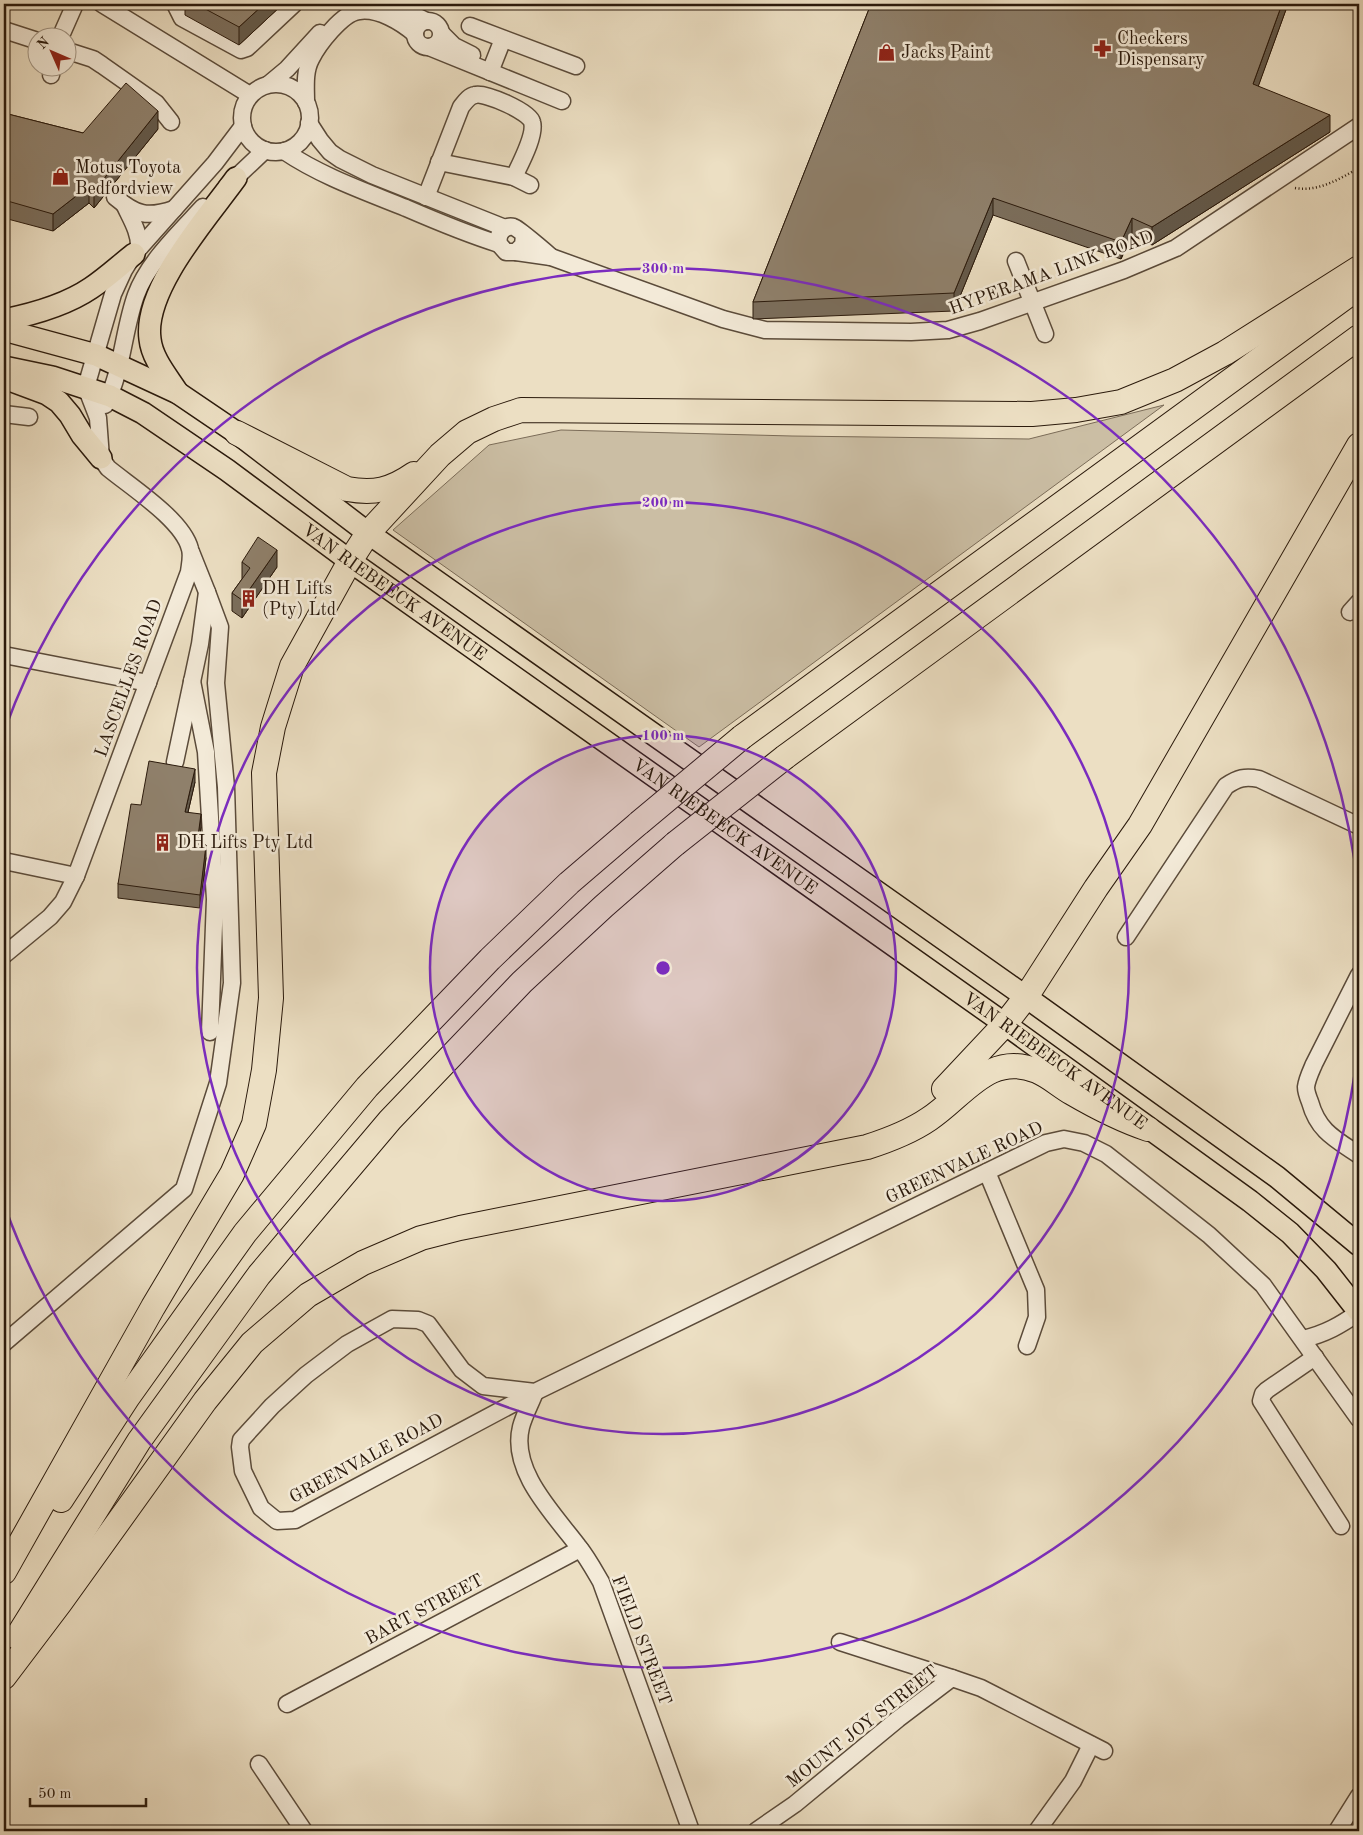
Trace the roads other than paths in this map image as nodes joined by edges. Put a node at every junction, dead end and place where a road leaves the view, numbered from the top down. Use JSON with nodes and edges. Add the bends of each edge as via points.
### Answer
{"nodes":[{"id":1,"x":75,"y":4,"type":"edge"},
{"id":2,"x":102,"y":4,"type":"edge"},
{"id":3,"x":175,"y":4,"type":"edge"},
{"id":4,"x":294,"y":4,"type":"edge"},
{"id":5,"x":358,"y":4,"type":"edge"},
{"id":6,"x":383,"y":4,"type":"edge"},
{"id":7,"x":470,"y":26,"type":"dead end"},
{"id":8,"x":64,"y":28,"type":"edge"},
{"id":9,"x":420,"y":28,"type":"junction"},
{"id":10,"x":4,"y":30,"type":"edge"},
{"id":11,"x":442,"y":34,"type":"junction"},
{"id":12,"x":28,"y":38,"type":"edge"},
{"id":13,"x":503,"y":39,"type":"junction"},
{"id":14,"x":429,"y":47,"type":"junction"},
{"id":15,"x":78,"y":54,"type":"edge"},
{"id":16,"x":576,"y":66,"type":"dead end"},
{"id":17,"x":492,"y":68,"type":"junction"},
{"id":18,"x":269,"y":84,"type":"junction"},
{"id":19,"x":250,"y":95,"type":"junction"},
{"id":20,"x":564,"y":96,"type":"dead end"},
{"id":21,"x":306,"y":102,"type":"junction"},
{"id":22,"x":171,"y":122,"type":"dead end"},
{"id":23,"x":309,"y":123,"type":"junction"},
{"id":24,"x":243,"y":126,"type":"junction"},
{"id":25,"x":1359,"y":126,"type":"edge"},
{"id":26,"x":265,"y":150,"type":"junction"},
{"id":27,"x":284,"y":151,"type":"junction"},
{"id":28,"x":439,"y":162,"type":"junction"},
{"id":29,"x":514,"y":177,"type":"junction"},
{"id":30,"x":236,"y":178,"type":"junction"},
{"id":31,"x":530,"y":185,"type":"dead end"},
{"id":32,"x":426,"y":197,"type":"junction"},
{"id":33,"x":174,"y":209,"type":"junction"},
{"id":34,"x":505,"y":228,"type":"junction"},
{"id":35,"x":524,"y":235,"type":"junction"},
{"id":36,"x":499,"y":244,"type":"junction"},
{"id":37,"x":137,"y":251,"type":"junction"},
{"id":38,"x":516,"y":252,"type":"junction"},
{"id":39,"x":551,"y":257,"type":"junction"},
{"id":40,"x":1016,"y":261,"type":"dead end"},
{"id":41,"x":1359,"y":268,"type":"edge"},
{"id":42,"x":1359,"y":287,"type":"edge"},
{"id":43,"x":1032,"y":303,"type":"junction"},
{"id":44,"x":4,"y":320,"type":"edge"},
{"id":45,"x":4,"y":330,"type":"edge"},
{"id":46,"x":1045,"y":334,"type":"dead end"},
{"id":47,"x":1359,"y":337,"type":"edge"},
{"id":48,"x":96,"y":355,"type":"junction"},
{"id":49,"x":120,"y":365,"type":"junction"},
{"id":50,"x":4,"y":367,"type":"edge"},
{"id":51,"x":4,"y":378,"type":"edge"},
{"id":52,"x":86,"y":387,"type":"junction"},
{"id":53,"x":178,"y":393,"type":"junction"},
{"id":54,"x":110,"y":396,"type":"junction"},
{"id":55,"x":4,"y":414,"type":"edge"},
{"id":56,"x":29,"y":417,"type":"dead end"},
{"id":57,"x":98,"y":418,"type":"junction"},
{"id":58,"x":237,"y":433,"type":"junction"},
{"id":59,"x":1359,"y":445,"type":"edge"},
{"id":60,"x":440,"y":455,"type":"junction"},
{"id":61,"x":101,"y":458,"type":"junction"},
{"id":62,"x":368,"y":533,"type":"junction"},
{"id":63,"x":190,"y":550,"type":"junction"},
{"id":64,"x":350,"y":561,"type":"junction"},
{"id":65,"x":207,"y":592,"type":"junction"},
{"id":66,"x":4,"y":655,"type":"edge"},
{"id":67,"x":192,"y":681,"type":"junction"},
{"id":68,"x":148,"y":683,"type":"junction"},
{"id":69,"x":175,"y":762,"type":"dead end"},
{"id":70,"x":1359,"y":826,"type":"edge"},
{"id":71,"x":4,"y":861,"type":"edge"},
{"id":72,"x":76,"y":876,"type":"junction"},
{"id":73,"x":1126,"y":938,"type":"dead end"},
{"id":74,"x":4,"y":955,"type":"edge"},
{"id":75,"x":1359,"y":975,"type":"edge"},
{"id":76,"x":1026,"y":997,"type":"junction"},
{"id":77,"x":1005,"y":1024,"type":"junction"},
{"id":78,"x":210,"y":1032,"type":"dead end"},
{"id":79,"x":1148,"y":1129,"type":"junction"},
{"id":80,"x":887,"y":1141,"type":"junction"},
{"id":81,"x":1359,"y":1154,"type":"edge"},
{"id":82,"x":987,"y":1172,"type":"junction"},
{"id":83,"x":1359,"y":1245,"type":"edge"},
{"id":84,"x":1359,"y":1312,"type":"edge"},
{"id":85,"x":1303,"y":1339,"type":"junction"},
{"id":86,"x":4,"y":1342,"type":"edge"},
{"id":87,"x":1027,"y":1346,"type":"dead end"},
{"id":88,"x":1315,"y":1357,"type":"junction"},
{"id":89,"x":535,"y":1392,"type":"junction"},
{"id":90,"x":1359,"y":1420,"type":"edge"},
{"id":91,"x":1341,"y":1526,"type":"dead end"},
{"id":92,"x":580,"y":1549,"type":"junction"},
{"id":93,"x":4,"y":1572,"type":"edge"},
{"id":94,"x":4,"y":1587,"type":"edge"},
{"id":95,"x":840,"y":1642,"type":"dead end"},
{"id":96,"x":4,"y":1658,"type":"edge"},
{"id":97,"x":4,"y":1677,"type":"edge"},
{"id":98,"x":952,"y":1678,"type":"junction"},
{"id":99,"x":287,"y":1704,"type":"dead end"},
{"id":100,"x":259,"y":1764,"type":"dead end"},
{"id":101,"x":1359,"y":1796,"type":"edge"},
{"id":102,"x":304,"y":1831,"type":"edge"},
{"id":103,"x":691,"y":1831,"type":"edge"},
{"id":104,"x":756,"y":1831,"type":"edge"},
{"id":105,"x":1038,"y":1831,"type":"edge"},
{"id":106,"x":1337,"y":1831,"type":"edge"}],
"edges":[{"from":1,"to":8,"type":"street"},
{"from":2,"to":19,"type":"street"},
{"from":3,"to":4,"type":"street","via":[[182,18],[241,50],[248,48]]},
{"from":5,"to":18,"type":"street","via":[[343,10],[330,21]]},
{"from":6,"to":9,"type":"street","via":[[408,12]]},
{"from":7,"to":13,"type":"street"},
{"from":9,"to":11,"type":"street","via":[[431,21],[438,24]]},
{"from":9,"to":14,"type":"street","via":[[418,42]]},
{"from":9,"to":21,"type":"street","via":[[406,26],[376,13],[357,11],[348,14],[310,60]]},
{"from":10,"to":12,"type":"street"},
{"from":11,"to":14,"type":"street","via":[[439,42]]},
{"from":11,"to":17,"type":"street","via":[[454,46]]},
{"from":13,"to":16,"type":"street"},
{"from":13,"to":17,"type":"street"},
{"from":14,"to":17,"type":"street"},
{"from":15,"to":22,"type":"street","via":[[93,59],[156,103]]},
{"from":17,"to":20,"type":"street"},
{"from":18,"to":19,"type":"street"},
{"from":18,"to":21,"type":"street","via":[[290,87]]},
{"from":19,"to":24,"type":"street","via":[[243,110]]},
{"from":21,"to":23,"type":"street"},
{"from":23,"to":27,"type":"street","via":[[301,140]]},
{"from":23,"to":32,"type":"street","via":[[330,152],[340,159]]},
{"from":24,"to":26,"type":"street","via":[[251,141]]},
{"from":24,"to":33,"type":"street"},
{"from":25,"to":43,"type":"street","name":"HYPERAMA LINK ROAD","via":[[1176,248]]},
{"from":26,"to":27,"type":"street"},
{"from":26,"to":30,"type":"street"},
{"from":27,"to":36,"type":"street","via":[[360,190]]},
{"from":28,"to":29,"type":"street"},
{"from":28,"to":29,"type":"street","via":[[461,107],[476,94],[529,116],[532,133]]},
{"from":28,"to":32,"type":"street"},
{"from":29,"to":31,"type":"street"},
{"from":30,"to":49,"type":"street","via":[[168,245],[149,270],[136,294]]},
{"from":30,"to":53,"type":"main road","via":[[176,260],[153,306],[150,340],[155,357]]},
{"from":32,"to":34,"type":"street"},
{"from":33,"to":37,"type":"street"},
{"from":33,"to":37,"type":"street","via":[[148,215],[120,201],[136,230],[140,242]]},
{"from":34,"to":35,"type":"street","via":[[514,226]]},
{"from":34,"to":36,"type":"street","via":[[499,235]]},
{"from":35,"to":38,"type":"street","via":[[523,245]]},
{"from":35,"to":39,"type":"street","name":"HYPERAMA LINK ROAD"},
{"from":36,"to":38,"type":"street","via":[[506,252]]},
{"from":37,"to":44,"type":"main road","via":[[91,288],[70,299],[26,316]]},
{"from":37,"to":48,"type":"street","via":[[113,294]]},
{"from":38,"to":39,"type":"street","name":"HYPERAMA LINK ROAD"},
{"from":39,"to":43,"type":"street","name":"HYPERAMA LINK ROAD","via":[[723,319],[765,330],[948,330]]},
{"from":40,"to":43,"type":"street"},
{"from":41,"to":60,"type":"highway","via":[[1225,353],[1176,380],[1122,402],[1032,414],[521,410],[473,428]]},
{"from":42,"to":94,"type":"highway","bridge":true,"via":[[742,737],[568,882],[367,1088],[245,1233],[128,1397]]},
{"from":43,"to":46,"type":"street"},
{"from":45,"to":48,"type":"main road","name":"VAN RIEBEECK AVENUE"},
{"from":47,"to":96,"type":"highway","bridge":true,"via":[[785,757],[675,844],[522,982],[390,1120],[259,1275],[140,1440]]},
{"from":48,"to":49,"type":"main road","name":"VAN RIEBEECK AVENUE"},
{"from":48,"to":52,"type":"street"},
{"from":49,"to":53,"type":"main road","name":"VAN RIEBEECK AVENUE"},
{"from":49,"to":54,"type":"street"},
{"from":50,"to":52,"type":"main road","name":"VAN RIEBEECK AVENUE","via":[[52,376]]},
{"from":51,"to":61,"type":"main road","via":[[47,394],[59,402]]},
{"from":52,"to":54,"type":"main road","name":"VAN RIEBEECK AVENUE"},
{"from":52,"to":57,"type":"street"},
{"from":53,"to":58,"type":"main road","name":"VAN RIEBEECK AVENUE"},
{"from":54,"to":57,"type":"street"},
{"from":54,"to":64,"type":"main road","name":"VAN RIEBEECK AVENUE","via":[[143,413],[219,465]]},
{"from":55,"to":56,"type":"street"},
{"from":57,"to":61,"type":"street"},
{"from":58,"to":60,"type":"highway","via":[[347,489],[364,492],[378,491],[397,483]]},
{"from":58,"to":62,"type":"main road","name":"VAN RIEBEECK AVENUE"},
{"from":59,"to":76,"type":"highway","via":[[1140,825]]},
{"from":60,"to":62,"type":"highway"},
{"from":61,"to":63,"type":"street","via":[[108,468],[174,522]]},
{"from":62,"to":64,"type":"highway"},
{"from":62,"to":76,"type":"main road","name":"VAN RIEBEECK AVENUE"},
{"from":63,"to":65,"type":"street"},
{"from":63,"to":68,"type":"street","name":"LASCELLES ROAD","via":[[188,572]]},
{"from":64,"to":77,"type":"main road","name":"VAN RIEBEECK AVENUE"},
{"from":64,"to":93,"type":"highway","via":[[292,666],[273,728],[264,773],[271,998],[264,1070],[254,1124],[232,1174]]},
{"from":65,"to":67,"type":"street"},
{"from":65,"to":86,"type":"street","via":[[220,627],[216,683],[226,787],[232,983],[218,1083],[184,1189]]},
{"from":66,"to":68,"type":"street"},
{"from":67,"to":69,"type":"street"},
{"from":67,"to":78,"type":"street","via":[[206,752],[215,899]]},
{"from":68,"to":72,"type":"street","name":"LASCELLES ROAD"},
{"from":70,"to":73,"type":"street","via":[[1259,778],[1236,779],[1226,786]]},
{"from":71,"to":72,"type":"street"},
{"from":72,"to":74,"type":"street","name":"LASCELLES ROAD","via":[[63,902],[50,917]]},
{"from":75,"to":81,"type":"street","via":[[1314,1064],[1306,1088],[1319,1124],[1329,1135]]},
{"from":76,"to":77,"type":"highway"},
{"from":76,"to":83,"type":"main road","name":"VAN RIEBEECK AVENUE","via":[[1277,1177]]},
{"from":77,"to":79,"type":"main road","name":"VAN RIEBEECK AVENUE"},
{"from":77,"to":80,"type":"highway","via":[[931,1103]]},
{"from":79,"to":80,"type":"highway","via":[[1124,1121],[1037,1071],[1018,1065],[1004,1066],[976,1079],[931,1118]]},
{"from":79,"to":84,"type":"main road","name":"VAN RIEBEECK AVENUE","via":[[1243,1196],[1290,1234],[1326,1270]]},
{"from":80,"to":97,"type":"highway","via":[[421,1238],[363,1263],[308,1295],[252,1343],[205,1401]]},
{"from":82,"to":85,"type":"street","name":"GREENVALE ROAD","via":[[1046,1143],[1064,1139],[1084,1143],[1106,1154],[1210,1235],[1263,1285]]},
{"from":82,"to":87,"type":"street","via":[[1036,1290],[1037,1316]]},
{"from":82,"to":89,"type":"street","name":"GREENVALE ROAD"},
{"from":84,"to":85,"type":"street","via":[[1339,1326]]},
{"from":85,"to":88,"type":"street","name":"GREENVALE ROAD"},
{"from":88,"to":90,"type":"street","name":"GREENVALE ROAD"},
{"from":88,"to":91,"type":"street","via":[[1263,1394],[1261,1401]]},
{"from":89,"to":89,"type":"street","name":"GREENVALE ROAD","via":[[483,1386],[462,1370],[428,1324],[418,1320],[392,1319],[347,1344],[272,1406],[241,1440],[243,1471],[261,1508],[277,1521],[294,1520]]},
{"from":89,"to":92,"type":"street","name":"FIELD STREET","via":[[520,1428],[524,1469],[539,1497]]},
{"from":92,"to":99,"type":"street","name":"BART STREET"},
{"from":92,"to":103,"type":"street","name":"FIELD STREET","via":[[601,1582]]},
{"from":95,"to":98,"type":"street"},
{"from":98,"to":104,"type":"street","name":"MOUNT JOY STREET","via":[[795,1804]]},
{"from":98,"to":105,"type":"street","name":"MOUNT JOY STREET","via":[[981,1688],[1097,1748]]},
{"from":100,"to":102,"type":"street"},
{"from":101,"to":106,"type":"street"}]}
